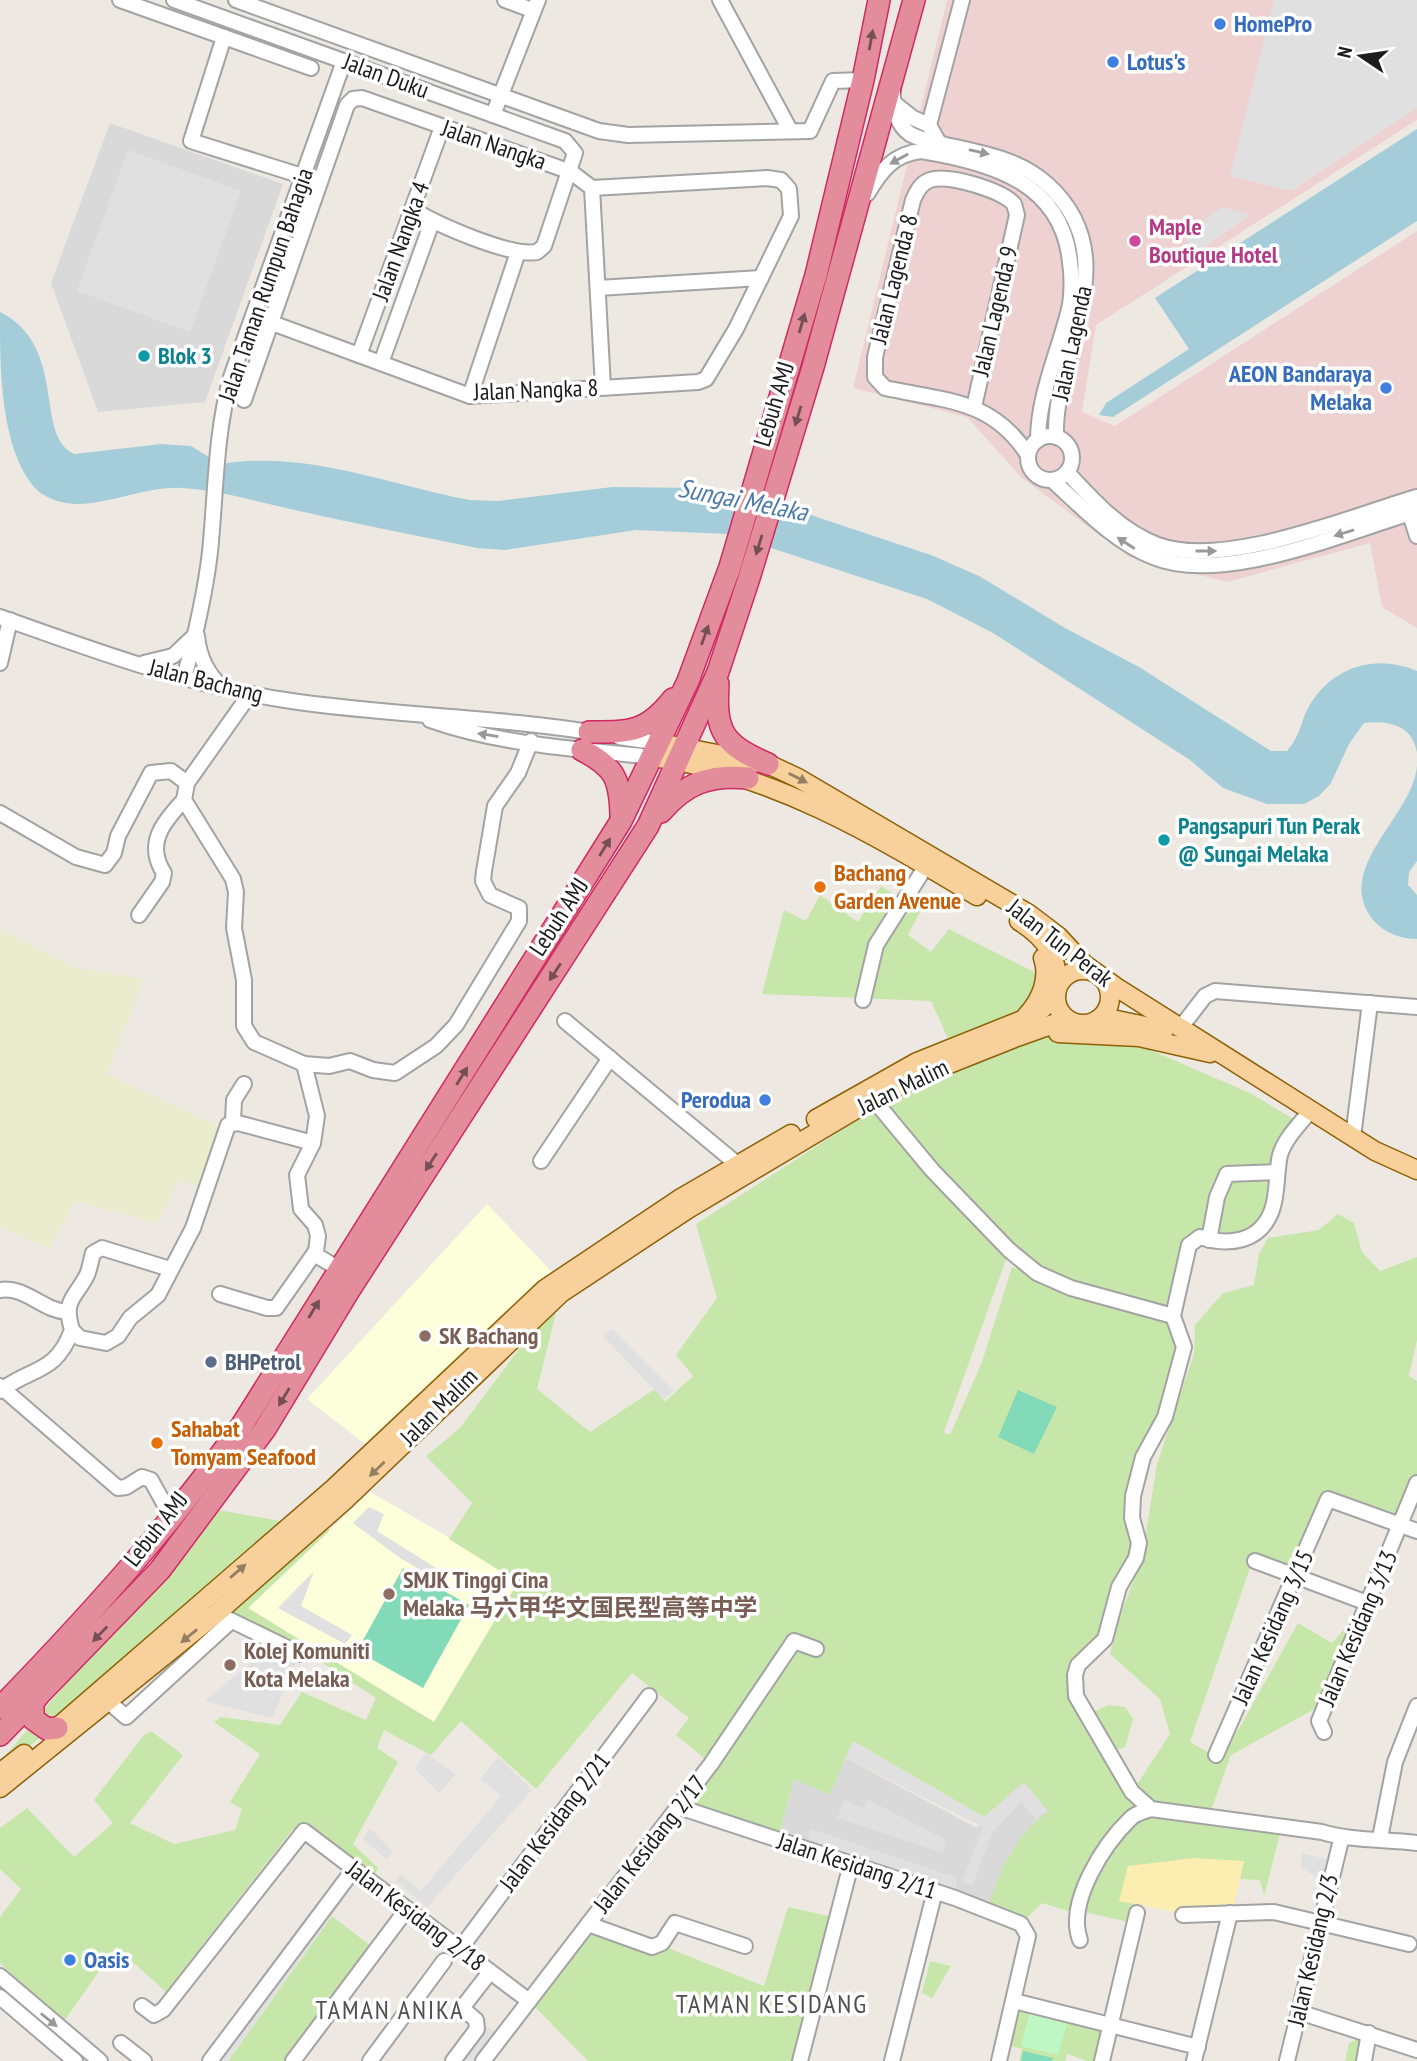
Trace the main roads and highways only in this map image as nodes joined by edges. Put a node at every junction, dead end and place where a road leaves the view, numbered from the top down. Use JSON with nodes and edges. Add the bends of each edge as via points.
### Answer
{"nodes":[{"id":1,"x":879,"y":0,"type":"edge"},
{"id":2,"x":914,"y":0,"type":"edge"},
{"id":3,"x":773,"y":462,"type":"junction"},
{"id":4,"x":718,"y":671,"type":"junction"},
{"id":5,"x":688,"y":681,"type":"junction"},
{"id":6,"x":656,"y":750,"type":"junction"},
{"id":7,"x":683,"y":753,"type":"junction"},
{"id":8,"x":768,"y":764,"type":"junction"},
{"id":9,"x":748,"y":778,"type":"junction"},
{"id":10,"x":621,"y":821,"type":"junction"},
{"id":11,"x":648,"y":826,"type":"junction"},
{"id":12,"x":1022,"y":923,"type":"junction"},
{"id":13,"x":1095,"y":972,"type":"junction"},
{"id":14,"x":1056,"y":992,"type":"junction"},
{"id":15,"x":1097,"y":1020,"type":"junction"},
{"id":16,"x":1072,"y":1022,"type":"junction"},
{"id":17,"x":1019,"y":1028,"type":"junction"},
{"id":18,"x":1204,"y":1042,"type":"junction"},
{"id":19,"x":1237,"y":1063,"type":"junction"},
{"id":20,"x":1417,"y":1170,"type":"edge"},
{"id":21,"x":38,"y":1696,"type":"junction"},
{"id":22,"x":0,"y":1708,"type":"edge"},
{"id":23,"x":57,"y":1728,"type":"junction"},
{"id":24,"x":0,"y":1735,"type":"edge"},
{"id":25,"x":0,"y":1773,"type":"edge"},
{"id":26,"x":0,"y":1788,"type":"edge"}],
"edges":[{"from":3,"to":1,"type":"highway","name":"Lebuh AMJ","one_way":true},
{"from":2,"to":3,"type":"highway","name":"Lebuh AMJ","one_way":true,"via":[[859,206]]},
{"from":3,"to":4,"type":"highway","name":"Lebuh AMJ","one_way":true,"via":[[749,578]]},
{"from":5,"to":3,"type":"highway","name":"Lebuh AMJ","one_way":true},
{"from":4,"to":7,"type":"highway","name":"Lebuh AMJ"},
{"from":4,"to":8,"type":"highway","via":[[722,733],[737,749]]},
{"from":5,"to":6,"type":"highway","name":"Lebuh AMJ"},
{"from":5,"to":10,"type":"highway","via":[[648,724],[586,741],[617,779]]},
{"from":6,"to":7,"type":"main road"},
{"from":6,"to":10,"type":"highway","name":"Lebuh AMJ"},
{"from":7,"to":8,"type":"main road","name":"Jalan Tun Perak"},
{"from":7,"to":9,"type":"main road","name":"Jalan Tun Perak"},
{"from":7,"to":11,"type":"highway","name":"Lebuh AMJ"},
{"from":8,"to":13,"type":"main road","name":"Jalan Tun Perak","one_way":true,"via":[[886,827],[1029,914]]},
{"from":9,"to":11,"type":"highway","via":[[726,776],[693,783]]},
{"from":9,"to":12,"type":"main road","name":"Jalan Tun Perak","via":[[822,809]]},
{"from":22,"to":10,"type":"highway","name":"Lebuh AMJ","one_way":true,"via":[[173,1520],[242,1425]]},
{"from":11,"to":21,"type":"highway","name":"Lebuh AMJ","one_way":true,"via":[[265,1429],[160,1570]]},
{"from":12,"to":14,"type":"main road","name":"Jalan Tun Perak","via":[[1050,948],[1057,964]]},
{"from":12,"to":17,"type":"main road","via":[[1041,949],[1046,978]]},
{"from":13,"to":14,"type":"main road","via":[[1072,972]]},
{"from":13,"to":15,"type":"main road","via":[[1106,983],[1110,999]]},
{"from":13,"to":18,"type":"main road","name":"Jalan Tun Perak"},
{"from":14,"to":16,"type":"main road","via":[[1061,1013]]},
{"from":14,"to":17,"type":"main road","name":"Jalan Malim","via":[[1045,1008]]},
{"from":15,"to":16,"type":"main road"},
{"from":15,"to":18,"type":"main road","name":"Jalan Tun Perak","via":[[1135,1024]]},
{"from":16,"to":17,"type":"main road","name":"Jalan Malim"},
{"from":17,"to":19,"type":"main road","via":[[1107,1033],[1173,1043]]},
{"from":23,"to":17,"type":"main road","name":"Jalan Malim","one_way":true,"via":[[342,1480],[545,1289],[737,1164],[917,1062]]},
{"from":17,"to":26,"type":"main road","name":"Jalan Malim","one_way":true,"via":[[873,1099],[688,1209],[561,1293],[224,1617]]},
{"from":18,"to":19,"type":"main road","name":"Jalan Tun Perak"},
{"from":19,"to":20,"type":"main road","name":"Jalan Tun Perak","via":[[1353,1137]]},
{"from":21,"to":23,"type":"highway","via":[[33,1719],[47,1729]]},
{"from":21,"to":24,"type":"highway","name":"Lebuh AMJ"},
{"from":23,"to":25,"type":"main road","name":"Jalan Malim"}]}
